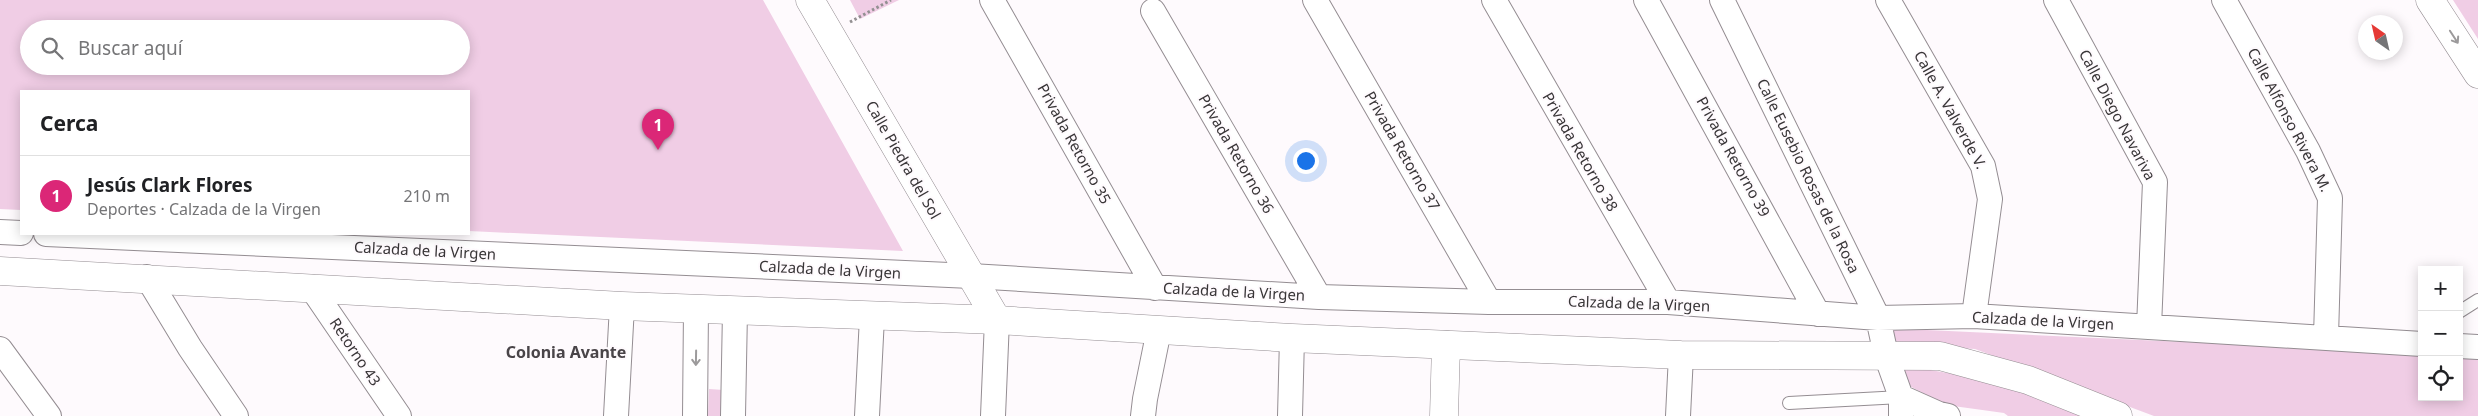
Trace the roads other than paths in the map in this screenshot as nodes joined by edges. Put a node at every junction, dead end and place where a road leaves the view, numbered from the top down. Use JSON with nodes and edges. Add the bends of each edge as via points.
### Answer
{"nodes":[{"id":1,"x":810,"y":0,"type":"edge"},
{"id":2,"x":992,"y":0,"type":"edge"},
{"id":3,"x":1316,"y":0,"type":"edge"},
{"id":4,"x":1494,"y":0,"type":"edge"},
{"id":5,"x":1646,"y":0,"type":"edge"},
{"id":6,"x":1722,"y":0,"type":"edge"},
{"id":7,"x":1888,"y":0,"type":"edge"},
{"id":8,"x":2056,"y":0,"type":"edge"},
{"id":9,"x":2224,"y":0,"type":"edge"},
{"id":10,"x":2430,"y":0,"type":"edge"},
{"id":11,"x":1154,"y":11,"type":"dead end"},
{"id":12,"x":2478,"y":74,"type":"edge"},
{"id":13,"x":0,"y":232,"type":"edge"},
{"id":14,"x":20,"y":233,"type":"edge"},
{"id":15,"x":68,"y":235,"type":"edge"},
{"id":16,"x":0,"y":271,"type":"edge"},
{"id":17,"x":971,"y":276,"type":"junction"},
{"id":18,"x":147,"y":277,"type":"junction"},
{"id":19,"x":311,"y":287,"type":"junction"},
{"id":20,"x":1155,"y":288,"type":"junction"},
{"id":21,"x":1319,"y":297,"type":"junction"},
{"id":22,"x":2478,"y":300,"type":"edge"},
{"id":23,"x":1489,"y":302,"type":"junction"},
{"id":24,"x":1668,"y":302,"type":"junction"},
{"id":25,"x":622,"y":306,"type":"junction"},
{"id":26,"x":696,"y":309,"type":"junction"},
{"id":27,"x":735,"y":311,"type":"junction"},
{"id":28,"x":2461,"y":311,"type":"edge"},
{"id":29,"x":1818,"y":314,"type":"junction"},
{"id":30,"x":872,"y":316,"type":"junction"},
{"id":31,"x":1974,"y":316,"type":"junction"},
{"id":32,"x":1878,"y":318,"type":"junction"},
{"id":33,"x":997,"y":320,"type":"junction"},
{"id":34,"x":2149,"y":327,"type":"junction"},
{"id":35,"x":1159,"y":330,"type":"junction"},
{"id":36,"x":2326,"y":337,"type":"junction"},
{"id":37,"x":1292,"y":338,"type":"junction"},
{"id":38,"x":2417,"y":341,"type":"edge"},
{"id":39,"x":1446,"y":345,"type":"junction"},
{"id":40,"x":2463,"y":346,"type":"edge"},
{"id":41,"x":2478,"y":348,"type":"edge"},
{"id":42,"x":0,"y":349,"type":"edge"},
{"id":43,"x":1886,"y":355,"type":"junction"},
{"id":44,"x":1681,"y":356,"type":"junction"},
{"id":45,"x":1790,"y":403,"type":"dead end"},
{"id":46,"x":1901,"y":407,"type":"edge"},
{"id":47,"x":49,"y":416,"type":"edge"},
{"id":48,"x":236,"y":416,"type":"edge"},
{"id":49,"x":399,"y":416,"type":"edge"},
{"id":50,"x":616,"y":416,"type":"edge"},
{"id":51,"x":695,"y":416,"type":"edge"},
{"id":52,"x":733,"y":416,"type":"edge"},
{"id":53,"x":868,"y":416,"type":"edge"},
{"id":54,"x":993,"y":416,"type":"edge"},
{"id":55,"x":1143,"y":416,"type":"edge"},
{"id":56,"x":1290,"y":416,"type":"edge"},
{"id":57,"x":1444,"y":416,"type":"edge"},
{"id":58,"x":1678,"y":416,"type":"edge"},
{"id":59,"x":1948,"y":416,"type":"edge"},
{"id":60,"x":2118,"y":416,"type":"edge"}],
"edges":[{"from":1,"to":17,"type":"main road","name":"Calle Piedra del Sol"},
{"from":2,"to":20,"type":"street","name":"Privada Retorno 35"},
{"from":3,"to":23,"type":"street","name":"Privada Retorno 37"},
{"from":4,"to":24,"type":"street","name":"Privada Retorno 38"},
{"from":5,"to":29,"type":"street","name":"Privada Retorno 39"},
{"from":6,"to":32,"type":"street","name":"Calle Eusebio Rosas de la Rosa"},
{"from":7,"to":31,"type":"street","name":"Calle A. Valverde V.","via":[[1983,166],[1990,198]]},
{"from":8,"to":34,"type":"street","name":"Calle Diego Navariva","via":[[2155,182]]},
{"from":9,"to":36,"type":"street","name":"Calle Alfonso Rivera M.","via":[[2308,151],[2330,198]]},
{"from":10,"to":12,"type":"main road","one_way":true},
{"from":11,"to":21,"type":"street","name":"Privada Retorno 36"},
{"from":13,"to":14,"type":"street"},
{"from":15,"to":17,"type":"street","name":"Calzada de la Virgen"},
{"from":16,"to":18,"type":"main road"},
{"from":17,"to":20,"type":"street","name":"Calzada de la Virgen"},
{"from":17,"to":33,"type":"main road","name":"Calle Piedra del Sol"},
{"from":18,"to":19,"type":"main road"},
{"from":18,"to":48,"type":"street"},
{"from":19,"to":25,"type":"main road"},
{"from":19,"to":49,"type":"street","name":"Retorno 43"},
{"from":20,"to":21,"type":"street","name":"Calzada de la Virgen"},
{"from":21,"to":23,"type":"street","name":"Calzada de la Virgen"},
{"from":22,"to":28,"type":"lane"},
{"from":23,"to":24,"type":"street","name":"Calzada de la Virgen"},
{"from":24,"to":29,"type":"street","name":"Calzada de la Virgen"},
{"from":25,"to":26,"type":"main road"},
{"from":25,"to":50,"type":"street"},
{"from":26,"to":27,"type":"main road"},
{"from":26,"to":51,"type":"street","one_way":true},
{"from":27,"to":30,"type":"main road"},
{"from":27,"to":52,"type":"street"},
{"from":29,"to":32,"type":"street","name":"Calzada de la Virgen"},
{"from":30,"to":33,"type":"main road"},
{"from":30,"to":53,"type":"street"},
{"from":31,"to":32,"type":"street","name":"Calzada de la Virgen"},
{"from":31,"to":34,"type":"street","name":"Calzada de la Virgen"},
{"from":32,"to":43,"type":"street","name":"Calle Eusebio Rosas de la Rosa"},
{"from":33,"to":35,"type":"main road"},
{"from":33,"to":54,"type":"street"},
{"from":34,"to":36,"type":"street","name":"Calzada de la Virgen"},
{"from":35,"to":37,"type":"main road"},
{"from":35,"to":55,"type":"street"},
{"from":36,"to":38,"type":"street","name":"Calzada de la Virgen"},
{"from":37,"to":39,"type":"main road"},
{"from":37,"to":56,"type":"street"},
{"from":39,"to":44,"type":"main road"},
{"from":39,"to":57,"type":"main road"},
{"from":40,"to":41,"type":"street"},
{"from":42,"to":47,"type":"street"},
{"from":43,"to":44,"type":"main road"},
{"from":43,"to":46,"type":"street","name":"Calle Eusebio Rosas de la Rosa"},
{"from":43,"to":60,"type":"main road","via":[[1949,359],[2028,380]]},
{"from":44,"to":58,"type":"street"},
{"from":45,"to":46,"type":"lane"},
{"from":46,"to":59,"type":"street"}]}
